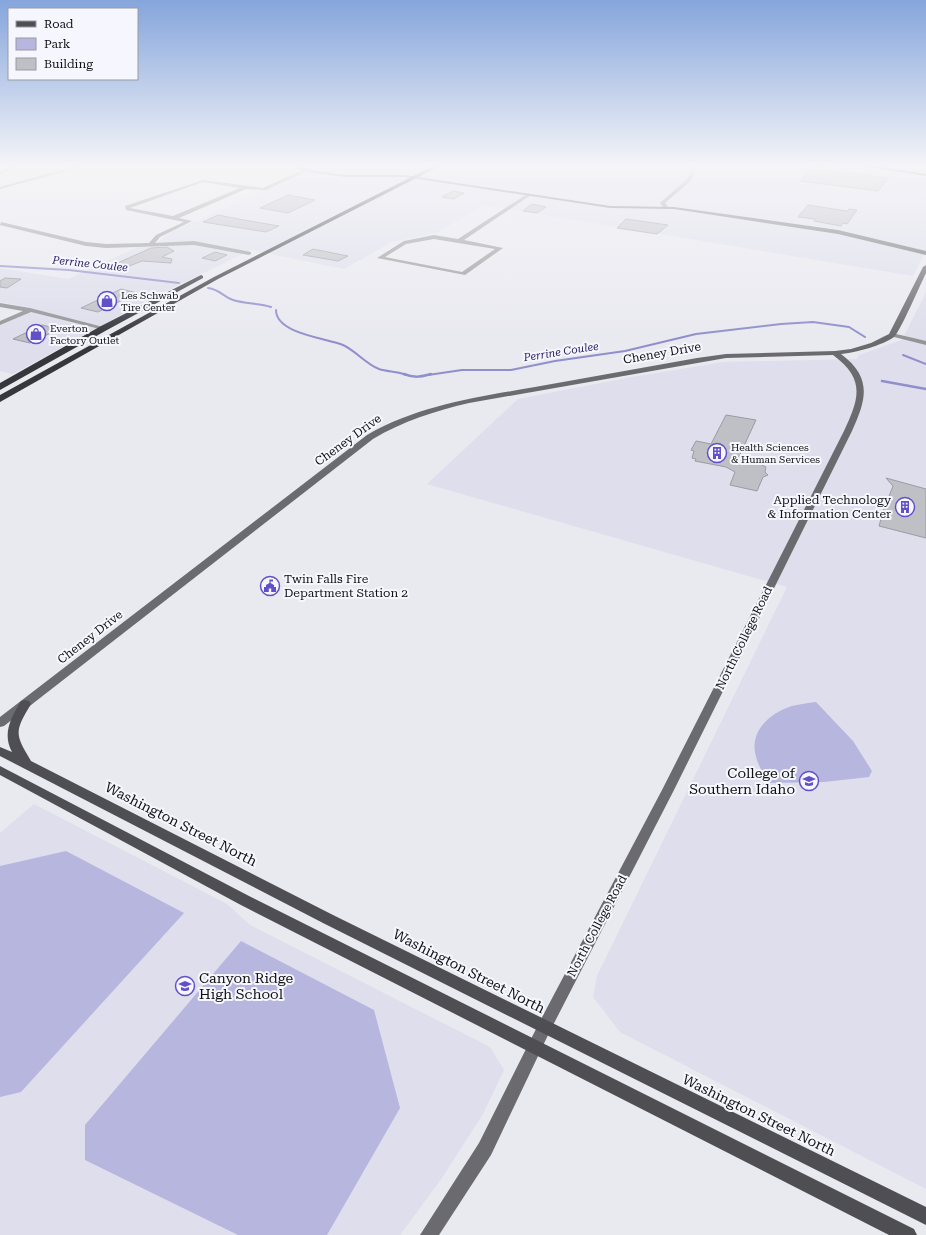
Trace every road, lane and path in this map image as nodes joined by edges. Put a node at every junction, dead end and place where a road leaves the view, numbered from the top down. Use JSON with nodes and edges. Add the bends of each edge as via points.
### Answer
{"nodes":[{"id":1,"x":188,"y":223,"type":"edge"},
{"id":2,"x":310,"y":223,"type":"edge"},
{"id":3,"x":326,"y":223,"type":"edge"},
{"id":4,"x":487,"y":223,"type":"edge"},
{"id":5,"x":774,"y":223,"type":"edge"},
{"id":6,"x":1,"y":224,"type":"dead end"},
{"id":7,"x":459,"y":241,"type":"junction"},
{"id":8,"x":151,"y":244,"type":"junction"},
{"id":9,"x":263,"y":246,"type":"dead end"},
{"id":10,"x":256,"y":250,"type":"dead end"},
{"id":11,"x":250,"y":253,"type":"junction"},
{"id":12,"x":926,"y":253,"type":"edge"},
{"id":13,"x":236,"y":260,"type":"dead end"},
{"id":14,"x":926,"y":267,"type":"edge"},
{"id":15,"x":209,"y":273,"type":"dead end"},
{"id":16,"x":0,"y":305,"type":"edge"},
{"id":17,"x":30,"y":310,"type":"junction"},
{"id":18,"x":0,"y":323,"type":"edge"},
{"id":19,"x":104,"y":328,"type":"junction"},
{"id":20,"x":892,"y":335,"type":"junction"},
{"id":21,"x":926,"y":342,"type":"edge"},
{"id":22,"x":852,"y":351,"type":"junction"},
{"id":23,"x":836,"y":353,"type":"junction"},
{"id":24,"x":0,"y":387,"type":"edge"},
{"id":25,"x":0,"y":399,"type":"edge"},
{"id":26,"x":860,"y":404,"type":"junction"},
{"id":27,"x":25,"y":704,"type":"junction"},
{"id":28,"x":0,"y":723,"type":"edge"},
{"id":29,"x":0,"y":751,"type":"edge"},
{"id":30,"x":26,"y":764,"type":"junction"},
{"id":31,"x":0,"y":770,"type":"edge"},
{"id":32,"x":544,"y":1028,"type":"junction"},
{"id":33,"x":535,"y":1045,"type":"junction"},
{"id":34,"x":926,"y":1216,"type":"edge"},
{"id":35,"x":429,"y":1235,"type":"edge"},
{"id":36,"x":908,"y":1235,"type":"edge"}],
"edges":[{"from":1,"to":8,"type":"street","via":[[158,236]]},
{"from":2,"to":9,"type":"highway"},
{"from":3,"to":25,"type":"highway","via":[[216,278]]},
{"from":4,"to":7,"type":"street"},
{"from":5,"to":12,"type":"street","via":[[838,232]]},
{"from":6,"to":8,"type":"street","via":[[86,244]]},
{"from":7,"to":7,"type":"street","via":[[500,248],[463,274],[380,258],[404,243],[434,237]]},
{"from":8,"to":11,"type":"street","via":[[194,243]]},
{"from":10,"to":11,"type":"highway"},
{"from":11,"to":13,"type":"highway"},
{"from":14,"to":20,"type":"street"},
{"from":15,"to":19,"type":"highway"},
{"from":16,"to":17,"type":"street"},
{"from":17,"to":18,"type":"street"},
{"from":17,"to":19,"type":"street"},
{"from":19,"to":24,"type":"highway"},
{"from":20,"to":21,"type":"street"},
{"from":20,"to":22,"type":"street"},
{"from":22,"to":23,"type":"street"},
{"from":22,"to":26,"type":"street","via":[[849,359],[865,384],[866,391]]},
{"from":23,"to":26,"type":"street","name":"North College Road","via":[[856,373],[861,391]]},
{"from":23,"to":27,"type":"street","name":"Cheney Drive","via":[[726,356],[689,361],[462,403],[410,416],[386,426]]},
{"from":26,"to":32,"type":"street","name":"North College Road","via":[[668,790]]},
{"from":27,"to":28,"type":"street","name":"Cheney Drive"},
{"from":27,"to":30,"type":"main road","via":[[16,718],[12,737],[13,745]]},
{"from":29,"to":30,"type":"main road","name":"Washington Street North"},
{"from":30,"to":32,"type":"main road","name":"Washington Street North"},
{"from":31,"to":33,"type":"main road","via":[[244,900]]},
{"from":32,"to":33,"type":"street","name":"North College Road"},
{"from":32,"to":34,"type":"main road","name":"Washington Street North"},
{"from":33,"to":35,"type":"street","name":"North College Road","via":[[485,1149]]},
{"from":33,"to":36,"type":"main road"}]}
